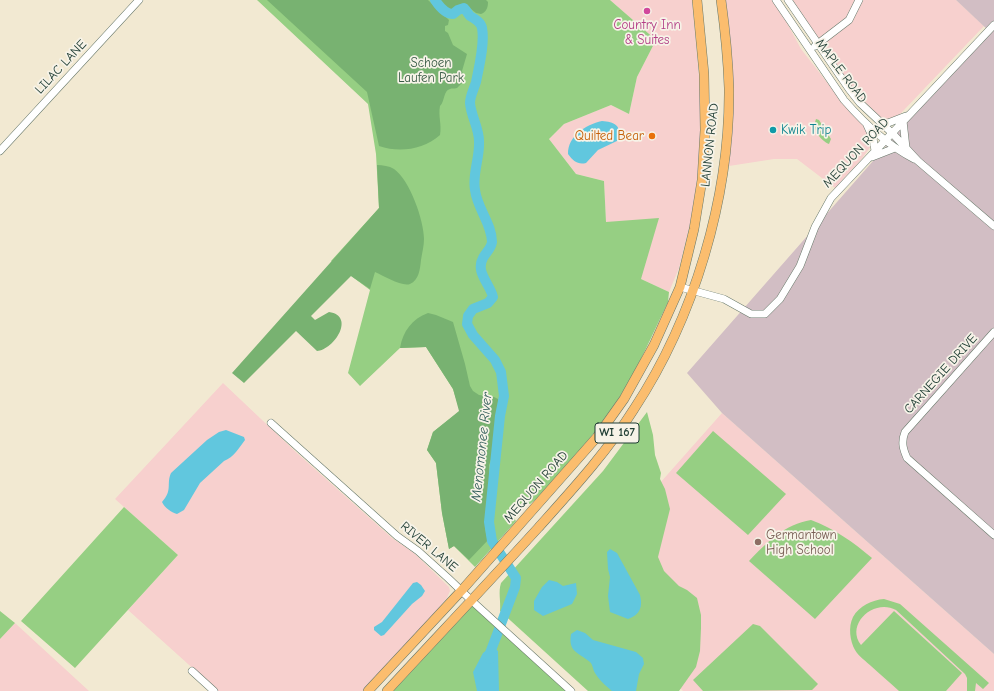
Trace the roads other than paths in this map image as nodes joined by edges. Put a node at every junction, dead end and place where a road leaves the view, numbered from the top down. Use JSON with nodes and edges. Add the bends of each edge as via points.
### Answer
{"nodes":[{"id":1,"x":139,"y":0,"type":"edge"},
{"id":2,"x":697,"y":0,"type":"edge"},
{"id":3,"x":721,"y":0,"type":"edge"},
{"id":4,"x":776,"y":0,"type":"edge"},
{"id":5,"x":788,"y":0,"type":"edge"},
{"id":6,"x":859,"y":0,"type":"edge"},
{"id":7,"x":994,"y":25,"type":"edge"},
{"id":8,"x":818,"y":44,"type":"junction"},
{"id":9,"x":810,"y":50,"type":"junction"},
{"id":10,"x":908,"y":115,"type":"junction"},
{"id":11,"x":903,"y":121,"type":"junction"},
{"id":12,"x":866,"y":122,"type":"junction"},
{"id":13,"x":881,"y":122,"type":"junction"},
{"id":14,"x":892,"y":133,"type":"junction"},
{"id":15,"x":885,"y":140,"type":"junction"},
{"id":16,"x":894,"y":148,"type":"junction"},
{"id":17,"x":906,"y":148,"type":"junction"},
{"id":18,"x":0,"y":151,"type":"edge"},
{"id":19,"x":875,"y":151,"type":"junction"},
{"id":20,"x":868,"y":159,"type":"junction"},
{"id":21,"x":918,"y":161,"type":"junction"},
{"id":22,"x":994,"y":226,"type":"edge"},
{"id":23,"x":680,"y":287,"type":"junction"},
{"id":24,"x":694,"y":290,"type":"junction"},
{"id":25,"x":994,"y":332,"type":"edge"},
{"id":26,"x":271,"y":423,"type":"dead end"},
{"id":27,"x":994,"y":535,"type":"edge"},
{"id":28,"x":462,"y":590,"type":"junction"},
{"id":29,"x":472,"y":601,"type":"junction"},
{"id":30,"x":192,"y":672,"type":"dead end"},
{"id":31,"x":386,"y":672,"type":"junction"},
{"id":32,"x":396,"y":681,"type":"junction"},
{"id":33,"x":214,"y":691,"type":"edge"},
{"id":34,"x":368,"y":691,"type":"edge"},
{"id":35,"x":387,"y":691,"type":"edge"},
{"id":36,"x":571,"y":691,"type":"edge"}],
"edges":[{"from":1,"to":18,"type":"street","name":"LILAC LANE"},
{"from":2,"to":23,"type":"main road","name":"LANNON ROAD","number":"WI 167","via":[[704,74],[705,130],[701,187]]},
{"from":3,"to":24,"type":"main road","name":"LANNON ROAD","number":"WI 167","via":[[729,89],[726,143],[717,206]]},
{"from":4,"to":9,"type":"street","name":"MAPLE ROAD"},
{"from":5,"to":8,"type":"street","name":"MAPLE ROAD"},
{"from":6,"to":8,"type":"street","via":[[849,20]]},
{"from":7,"to":10,"type":"street","name":"MEQUON ROAD"},
{"from":8,"to":9,"type":"street"},
{"from":8,"to":13,"type":"street","name":"MAPLE ROAD","via":[[856,98]]},
{"from":9,"to":12,"type":"street","name":"MAPLE ROAD","via":[[844,100]]},
{"from":10,"to":11,"type":"street","name":"MEQUON ROAD"},
{"from":10,"to":13,"type":"street","via":[[888,123]]},
{"from":11,"to":14,"type":"street","name":"MEQUON ROAD"},
{"from":11,"to":17,"type":"street"},
{"from":12,"to":15,"type":"street","name":"MAPLE ROAD"},
{"from":12,"to":19,"type":"street"},
{"from":13,"to":14,"type":"street","name":"MAPLE ROAD"},
{"from":14,"to":15,"type":"street","name":"MEQUON ROAD"},
{"from":14,"to":17,"type":"street","name":"MAPLE ROAD"},
{"from":15,"to":16,"type":"street","name":"MAPLE ROAD"},
{"from":15,"to":19,"type":"street","name":"MEQUON ROAD"},
{"from":16,"to":20,"type":"street"},
{"from":16,"to":21,"type":"street","name":"MAPLE ROAD"},
{"from":17,"to":21,"type":"street","name":"MAPLE ROAD"},
{"from":19,"to":20,"type":"street","name":"MEQUON ROAD"},
{"from":20,"to":24,"type":"street","name":"MEQUON ROAD","via":[[831,198],[815,227],[800,266],[780,299],[765,314],[751,314],[724,299]]},
{"from":21,"to":22,"type":"street","name":"MAPLE ROAD"},
{"from":23,"to":24,"type":"street","name":"MEQUON ROAD"},
{"from":23,"to":28,"type":"main road","name":"MEQUON ROAD","number":"WI 167","via":[[654,346],[624,399],[597,437]]},
{"from":24,"to":29,"type":"main road","number":"WI 167","via":[[683,318],[635,409],[604,452]]},
{"from":25,"to":27,"type":"street","name":"CARNEGIE DRIVE","via":[[905,432],[902,439],[902,448],[907,458]]},
{"from":26,"to":28,"type":"street","name":"RIVER LANE","via":[[397,536]]},
{"from":28,"to":29,"type":"street","name":"RIVER LANE"},
{"from":28,"to":31,"type":"main road","name":"MEQUON ROAD","number":"WI 167"},
{"from":29,"to":32,"type":"main road","number":"WI 167"},
{"from":29,"to":36,"type":"street","name":"RIVER LANE"},
{"from":30,"to":33,"type":"street"},
{"from":31,"to":32,"type":"main road"},
{"from":31,"to":34,"type":"main road","name":"MEQUON ROAD","number":"WI 167"},
{"from":32,"to":35,"type":"main road","number":"WI 167"}]}
